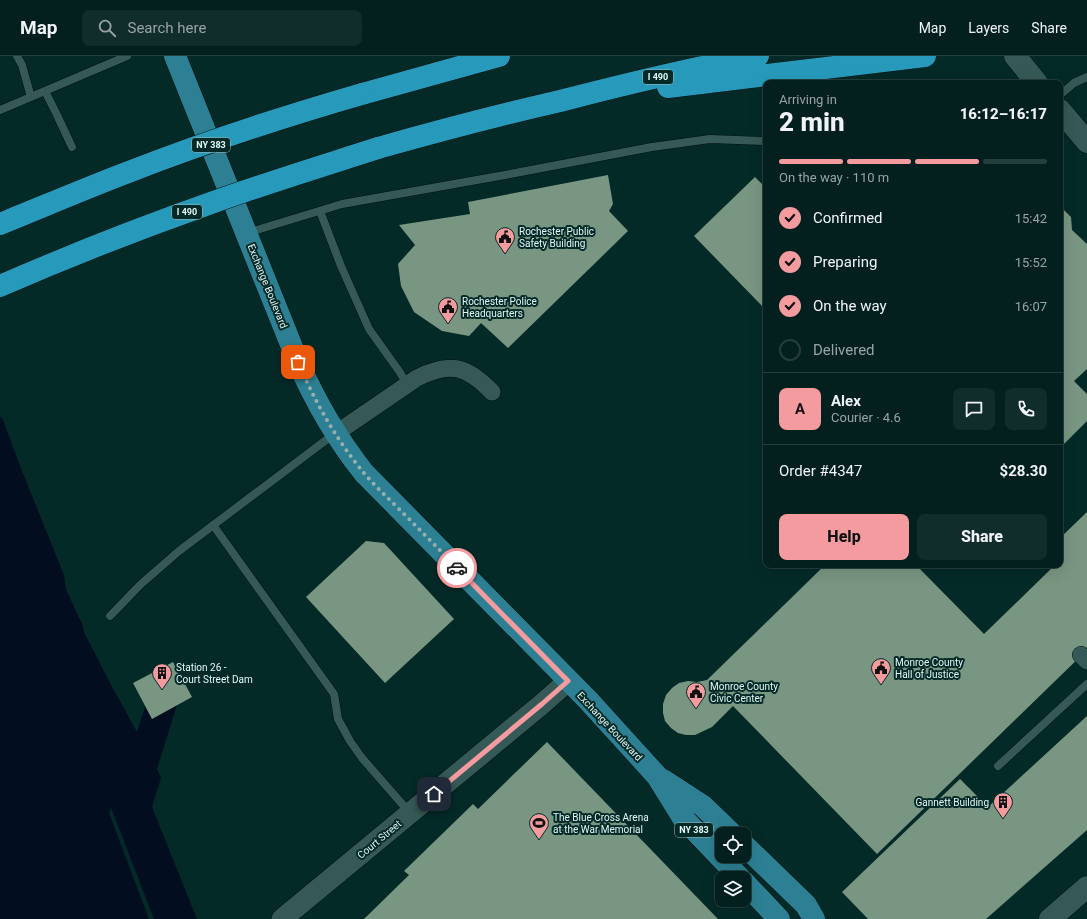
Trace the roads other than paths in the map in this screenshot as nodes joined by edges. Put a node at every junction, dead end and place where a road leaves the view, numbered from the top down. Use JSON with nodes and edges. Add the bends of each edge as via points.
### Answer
{"nodes":[{"id":1,"x":17,"y":56,"type":"edge"},
{"id":2,"x":127,"y":56,"type":"edge"},
{"id":3,"x":175,"y":56,"type":"edge"},
{"id":4,"x":499,"y":56,"type":"edge"},
{"id":5,"x":758,"y":56,"type":"edge"},
{"id":6,"x":925,"y":56,"type":"edge"},
{"id":7,"x":1015,"y":56,"type":"edge"},
{"id":8,"x":1087,"y":77,"type":"edge"},
{"id":9,"x":1035,"y":80,"type":"edge"},
{"id":10,"x":45,"y":91,"type":"junction"},
{"id":11,"x":1063,"y":92,"type":"edge"},
{"id":12,"x":31,"y":97,"type":"junction"},
{"id":13,"x":559,"y":101,"type":"junction"},
{"id":14,"x":0,"y":110,"type":"edge"},
{"id":15,"x":1063,"y":114,"type":"edge"},
{"id":16,"x":763,"y":141,"type":"edge"},
{"id":17,"x":1087,"y":142,"type":"edge"},
{"id":18,"x":72,"y":147,"type":"dead end"},
{"id":19,"x":320,"y":211,"type":"junction"},
{"id":20,"x":0,"y":224,"type":"edge"},
{"id":21,"x":246,"y":233,"type":"junction"},
{"id":22,"x":0,"y":286,"type":"edge"},
{"id":23,"x":406,"y":384,"type":"junction"},
{"id":24,"x":492,"y":392,"type":"dead end"},
{"id":25,"x":335,"y":434,"type":"junction"},
{"id":26,"x":213,"y":525,"type":"junction"},
{"id":27,"x":110,"y":616,"type":"dead end"},
{"id":28,"x":568,"y":681,"type":"junction"},
{"id":29,"x":1087,"y":684,"type":"edge"},
{"id":30,"x":998,"y":766,"type":"dead end"},
{"id":31,"x":657,"y":776,"type":"junction"},
{"id":32,"x":410,"y":813,"type":"junction"},
{"id":33,"x":725,"y":827,"type":"edge"},
{"id":34,"x":751,"y":852,"type":"edge"},
{"id":35,"x":733,"y":871,"type":"edge"},
{"id":36,"x":751,"y":889,"type":"edge"},
{"id":37,"x":1084,"y":896,"type":"edge"},
{"id":38,"x":282,"y":919,"type":"edge"},
{"id":39,"x":779,"y":919,"type":"edge"},
{"id":40,"x":814,"y":919,"type":"edge"},
{"id":41,"x":1050,"y":919,"type":"edge"}],
"edges":[{"from":1,"to":12,"type":"lane"},
{"from":2,"to":10,"type":"lane"},
{"from":3,"to":21,"type":"main road","name":"Exchange Boulevard","number":"NY 383"},
{"from":4,"to":20,"type":"highway","bridge":true,"via":[[262,124],[160,160]]},
{"from":5,"to":13,"type":"highway","number":"I 490"},
{"from":6,"to":13,"type":"highway"},
{"from":7,"to":9,"type":"main road"},
{"from":8,"to":11,"type":"lane"},
{"from":10,"to":12,"type":"lane"},
{"from":10,"to":18,"type":"lane"},
{"from":12,"to":14,"type":"lane"},
{"from":13,"to":22,"type":"highway","number":"I 490","bridge":true,"via":[[378,148],[302,173],[179,214]]},
{"from":15,"to":17,"type":"main road"},
{"from":16,"to":19,"type":"lane","via":[[710,139],[652,147],[342,204]]},
{"from":19,"to":21,"type":"lane"},
{"from":19,"to":23,"type":"lane","via":[[369,329]]},
{"from":21,"to":25,"type":"main road","name":"Exchange Boulevard","number":"NY 383","via":[[303,374]]},
{"from":23,"to":24,"type":"street","via":[[427,372],[452,368],[475,376]]},
{"from":23,"to":25,"type":"street"},
{"from":25,"to":26,"type":"lane"},
{"from":25,"to":28,"type":"main road","name":"Exchange Boulevard","number":"NY 383","via":[[369,478]]},
{"from":26,"to":27,"type":"lane","via":[[148,577]]},
{"from":26,"to":32,"type":"lane","via":[[334,694],[338,719],[350,741]]},
{"from":28,"to":31,"type":"main road","name":"Exchange Boulevard","number":"NY 383"},
{"from":28,"to":32,"type":"street","name":"Court Street"},
{"from":29,"to":30,"type":"lane"},
{"from":31,"to":33,"type":"main road","name":"Exchange Boulevard","number":"NY 383","via":[[703,806]]},
{"from":31,"to":35,"type":"main road","name":"Exchange Boulevard","number":"NY 383","via":[[683,818]]},
{"from":32,"to":38,"type":"street","name":"Court Street"},
{"from":34,"to":40,"type":"main road","via":[[806,906]]},
{"from":36,"to":39,"type":"main road"},
{"from":37,"to":41,"type":"main road"}]}
